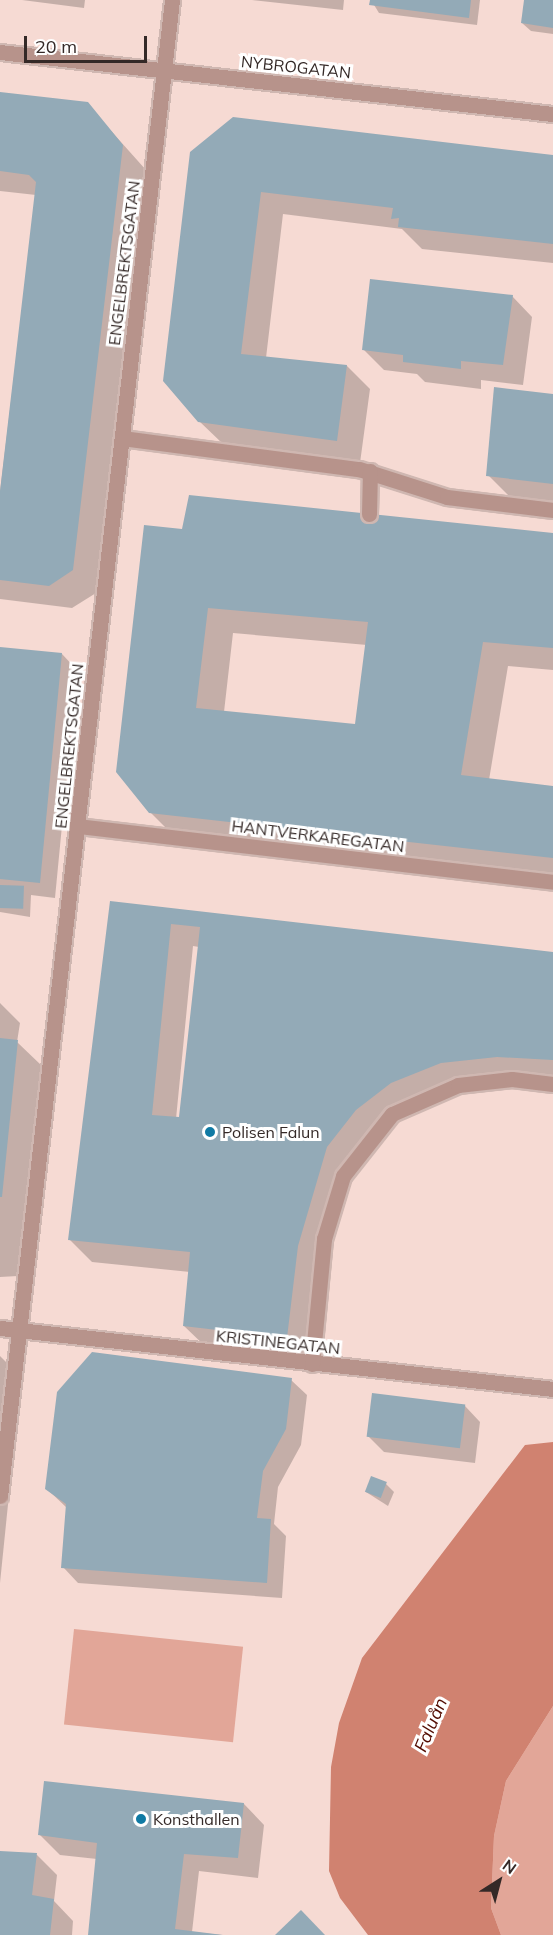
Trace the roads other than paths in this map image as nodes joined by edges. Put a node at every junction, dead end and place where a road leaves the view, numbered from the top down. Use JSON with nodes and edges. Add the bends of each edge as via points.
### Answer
{"nodes":[{"id":1,"x":172,"y":0,"type":"edge"},
{"id":2,"x":0,"y":52,"type":"edge"},
{"id":3,"x":164,"y":70,"type":"junction"},
{"id":4,"x":553,"y":114,"type":"edge"},
{"id":5,"x":122,"y":438,"type":"junction"},
{"id":6,"x":370,"y":471,"type":"junction"},
{"id":7,"x":553,"y":510,"type":"edge"},
{"id":8,"x":369,"y":514,"type":"dead end"},
{"id":9,"x":78,"y":826,"type":"junction"},
{"id":10,"x":553,"y":882,"type":"edge"},
{"id":11,"x":553,"y":1084,"type":"edge"},
{"id":12,"x":0,"y":1328,"type":"edge"},
{"id":13,"x":22,"y":1330,"type":"junction"},
{"id":14,"x":312,"y":1364,"type":"junction"},
{"id":15,"x":553,"y":1389,"type":"edge"},
{"id":16,"x":0,"y":1496,"type":"edge"}],
"edges":[{"from":1,"to":3,"type":"street","name":"ENGELBREKTSGATAN"},
{"from":2,"to":3,"type":"street","name":"NYBROGATAN"},
{"from":3,"to":4,"type":"street","name":"NYBROGATAN"},
{"from":3,"to":5,"type":"street","name":"ENGELBREKTSGATAN"},
{"from":5,"to":6,"type":"street"},
{"from":5,"to":9,"type":"street","name":"ENGELBREKTSGATAN"},
{"from":6,"to":7,"type":"street","via":[[447,497]]},
{"from":6,"to":8,"type":"street"},
{"from":9,"to":10,"type":"street","name":"HANTVERKAREGATAN"},
{"from":9,"to":13,"type":"street","name":"ENGELBREKTSGATAN"},
{"from":11,"to":14,"type":"street","via":[[512,1079],[458,1085],[392,1114],[343,1176],[324,1239]]},
{"from":12,"to":13,"type":"street","name":"KRISTINEGATAN"},
{"from":13,"to":14,"type":"street","name":"KRISTINEGATAN"},
{"from":13,"to":16,"type":"street","name":"ENGELBREKTSGATAN"},
{"from":14,"to":15,"type":"street","name":"KRISTINEGATAN"}]}
